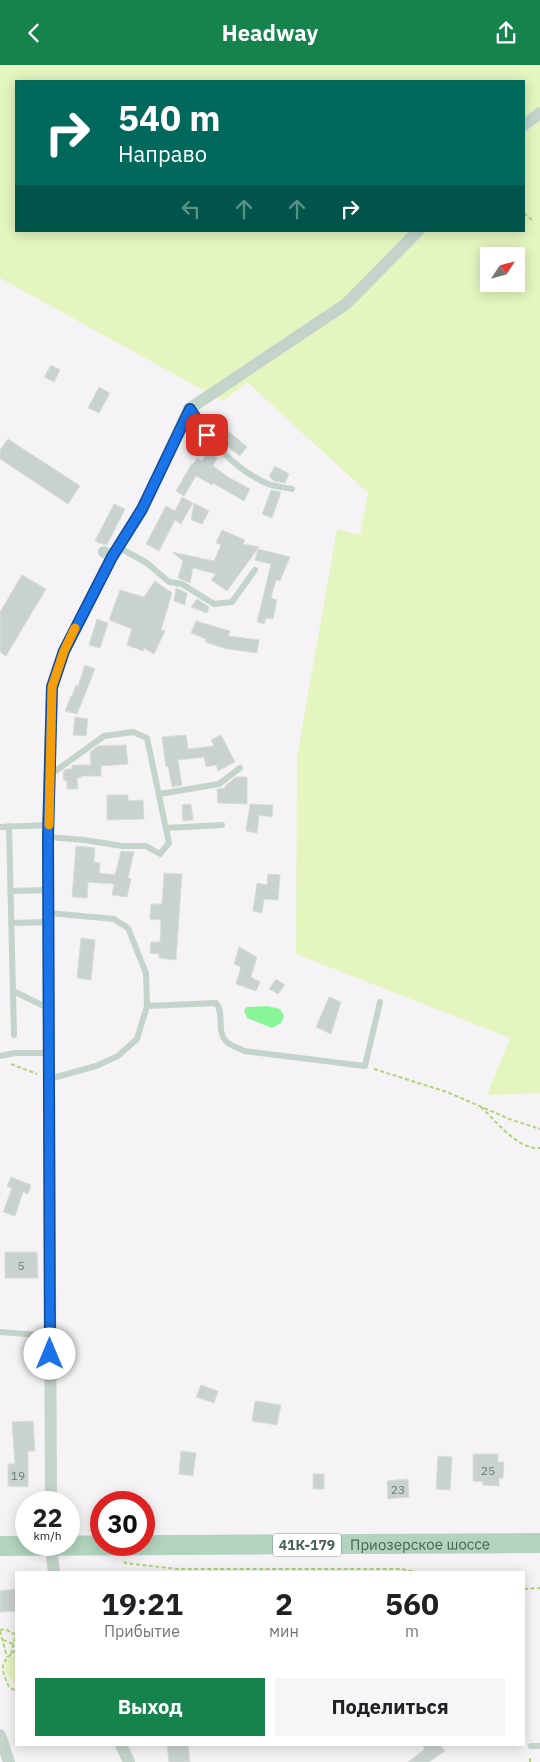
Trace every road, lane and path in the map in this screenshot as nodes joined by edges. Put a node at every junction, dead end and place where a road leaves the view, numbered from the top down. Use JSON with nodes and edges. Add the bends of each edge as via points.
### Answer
{"nodes":[{"id":1,"x":540,"y":113,"type":"edge"},
{"id":2,"x":525,"y":124,"type":"edge"},
{"id":3,"x":525,"y":214,"type":"edge"},
{"id":4,"x":532,"y":220,"type":"dead end"},
{"id":5,"x":417,"y":232,"type":"edge"},
{"id":6,"x":190,"y":409,"type":"junction"},
{"id":7,"x":292,"y":489,"type":"dead end"},
{"id":8,"x":112,"y":552,"type":"junction"},
{"id":9,"x":255,"y":570,"type":"dead end"},
{"id":10,"x":240,"y":768,"type":"dead end"},
{"id":11,"x":49,"y":776,"type":"junction"},
{"id":12,"x":159,"y":794,"type":"junction"},
{"id":13,"x":222,"y":825,"type":"dead end"},
{"id":14,"x":9,"y":826,"type":"junction"},
{"id":15,"x":0,"y":827,"type":"edge"},
{"id":16,"x":166,"y":829,"type":"junction"},
{"id":17,"x":48,"y":831,"type":"junction"},
{"id":18,"x":10,"y":891,"type":"junction"},
{"id":19,"x":49,"y":891,"type":"junction"},
{"id":20,"x":49,"y":918,"type":"junction"},
{"id":21,"x":11,"y":923,"type":"junction"},
{"id":22,"x":13,"y":991,"type":"junction"},
{"id":23,"x":380,"y":1002,"type":"dead end"},
{"id":24,"x":148,"y":1006,"type":"junction"},
{"id":25,"x":49,"y":1008,"type":"junction"},
{"id":26,"x":14,"y":1035,"type":"dead end"},
{"id":27,"x":49,"y":1053,"type":"junction"},
{"id":28,"x":0,"y":1056,"type":"edge"},
{"id":29,"x":9,"y":1063,"type":"dead end"},
{"id":30,"x":365,"y":1066,"type":"junction"},
{"id":31,"x":46,"y":1078,"type":"junction"},
{"id":32,"x":479,"y":1105,"type":"junction"},
{"id":33,"x":540,"y":1129,"type":"edge"},
{"id":34,"x":540,"y":1148,"type":"edge"},
{"id":35,"x":0,"y":1332,"type":"edge"},
{"id":36,"x":50,"y":1335,"type":"junction"},
{"id":37,"x":51,"y":1491,"type":"edge"},
{"id":38,"x":540,"y":1543,"type":"edge"},
{"id":39,"x":0,"y":1546,"type":"edge"},
{"id":40,"x":15,"y":1546,"type":"edge"},
{"id":41,"x":155,"y":1546,"type":"edge"},
{"id":42,"x":52,"y":1556,"type":"edge"},
{"id":43,"x":126,"y":1556,"type":"edge"},
{"id":44,"x":54,"y":1571,"type":"edge"},
{"id":45,"x":411,"y":1571,"type":"edge"},
{"id":46,"x":540,"y":1588,"type":"edge"},
{"id":47,"x":525,"y":1589,"type":"edge"},
{"id":48,"x":0,"y":1631,"type":"edge"},
{"id":49,"x":15,"y":1634,"type":"edge"},
{"id":50,"x":3,"y":1640,"type":"junction"},
{"id":51,"x":15,"y":1644,"type":"edge"},
{"id":52,"x":15,"y":1651,"type":"edge"},
{"id":53,"x":11,"y":1654,"type":"junction"},
{"id":54,"x":7,"y":1657,"type":"junction"},
{"id":55,"x":15,"y":1690,"type":"edge"},
{"id":56,"x":0,"y":1735,"type":"edge"},
{"id":57,"x":121,"y":1746,"type":"edge"},
{"id":58,"x":531,"y":1746,"type":"dead end"},
{"id":59,"x":540,"y":1747,"type":"edge"},
{"id":60,"x":9,"y":1762,"type":"edge"},
{"id":61,"x":129,"y":1762,"type":"edge"}],
"edges":[{"from":1,"to":2,"type":"street"},
{"from":3,"to":4,"type":"path"},
{"from":5,"to":6,"type":"street","via":[[346,304]]},
{"from":6,"to":7,"type":"lane","via":[[207,435],[239,468],[267,484]]},
{"from":6,"to":8,"type":"street","via":[[142,509]]},
{"from":8,"to":9,"type":"lane","via":[[147,563],[169,582],[182,583],[214,604],[232,602]]},
{"from":8,"to":11,"type":"street","via":[[64,651],[52,687]]},
{"from":10,"to":12,"type":"lane","via":[[218,784]]},
{"from":11,"to":12,"type":"lane","via":[[104,736],[133,732],[147,739]]},
{"from":11,"to":17,"type":"street"},
{"from":12,"to":16,"type":"lane"},
{"from":13,"to":16,"type":"lane"},
{"from":14,"to":15,"type":"lane"},
{"from":14,"to":17,"type":"lane"},
{"from":14,"to":18,"type":"lane"},
{"from":16,"to":17,"type":"lane","via":[[170,843],[160,854],[146,846],[122,846]]},
{"from":17,"to":19,"type":"street"},
{"from":18,"to":19,"type":"lane"},
{"from":18,"to":21,"type":"lane"},
{"from":19,"to":20,"type":"street"},
{"from":20,"to":21,"type":"lane"},
{"from":20,"to":24,"type":"lane","via":[[114,919],[128,928],[146,973]]},
{"from":20,"to":25,"type":"street"},
{"from":21,"to":22,"type":"lane"},
{"from":22,"to":25,"type":"lane"},
{"from":22,"to":26,"type":"lane"},
{"from":23,"to":30,"type":"lane"},
{"from":24,"to":30,"type":"lane","via":[[216,1003],[220,1007],[221,1033],[226,1042],[244,1051]]},
{"from":24,"to":31,"type":"lane","via":[[137,1039],[118,1056],[96,1066]]},
{"from":25,"to":27,"type":"street"},
{"from":27,"to":28,"type":"lane"},
{"from":27,"to":31,"type":"street"},
{"from":29,"to":31,"type":"path"},
{"from":30,"to":32,"type":"path"},
{"from":31,"to":36,"type":"street"},
{"from":32,"to":33,"type":"path"},
{"from":32,"to":34,"type":"path","via":[[520,1144],[532,1149]]},
{"from":35,"to":36,"type":"lane"},
{"from":36,"to":37,"type":"street"},
{"from":38,"to":41,"type":"main road","name":"Приозерское шоссе","number":"41К-179"},
{"from":39,"to":40,"type":"main road","name":"Приозерское шоссе","number":"41К-179"},
{"from":42,"to":44,"type":"street"},
{"from":43,"to":45,"type":"path","via":[[126,1563],[178,1569]]},
{"from":46,"to":47,"type":"path"},
{"from":48,"to":49,"type":"path","via":[[5,1629]]},
{"from":48,"to":50,"type":"path"},
{"from":50,"to":51,"type":"path"},
{"from":50,"to":54,"type":"path"},
{"from":51,"to":53,"type":"path"},
{"from":52,"to":53,"type":"path"},
{"from":53,"to":54,"type":"path"},
{"from":54,"to":55,"type":"path","via":[[2,1666],[9,1687]]},
{"from":56,"to":60,"type":"street"},
{"from":57,"to":61,"type":"street"},
{"from":58,"to":59,"type":"lane"}]}
